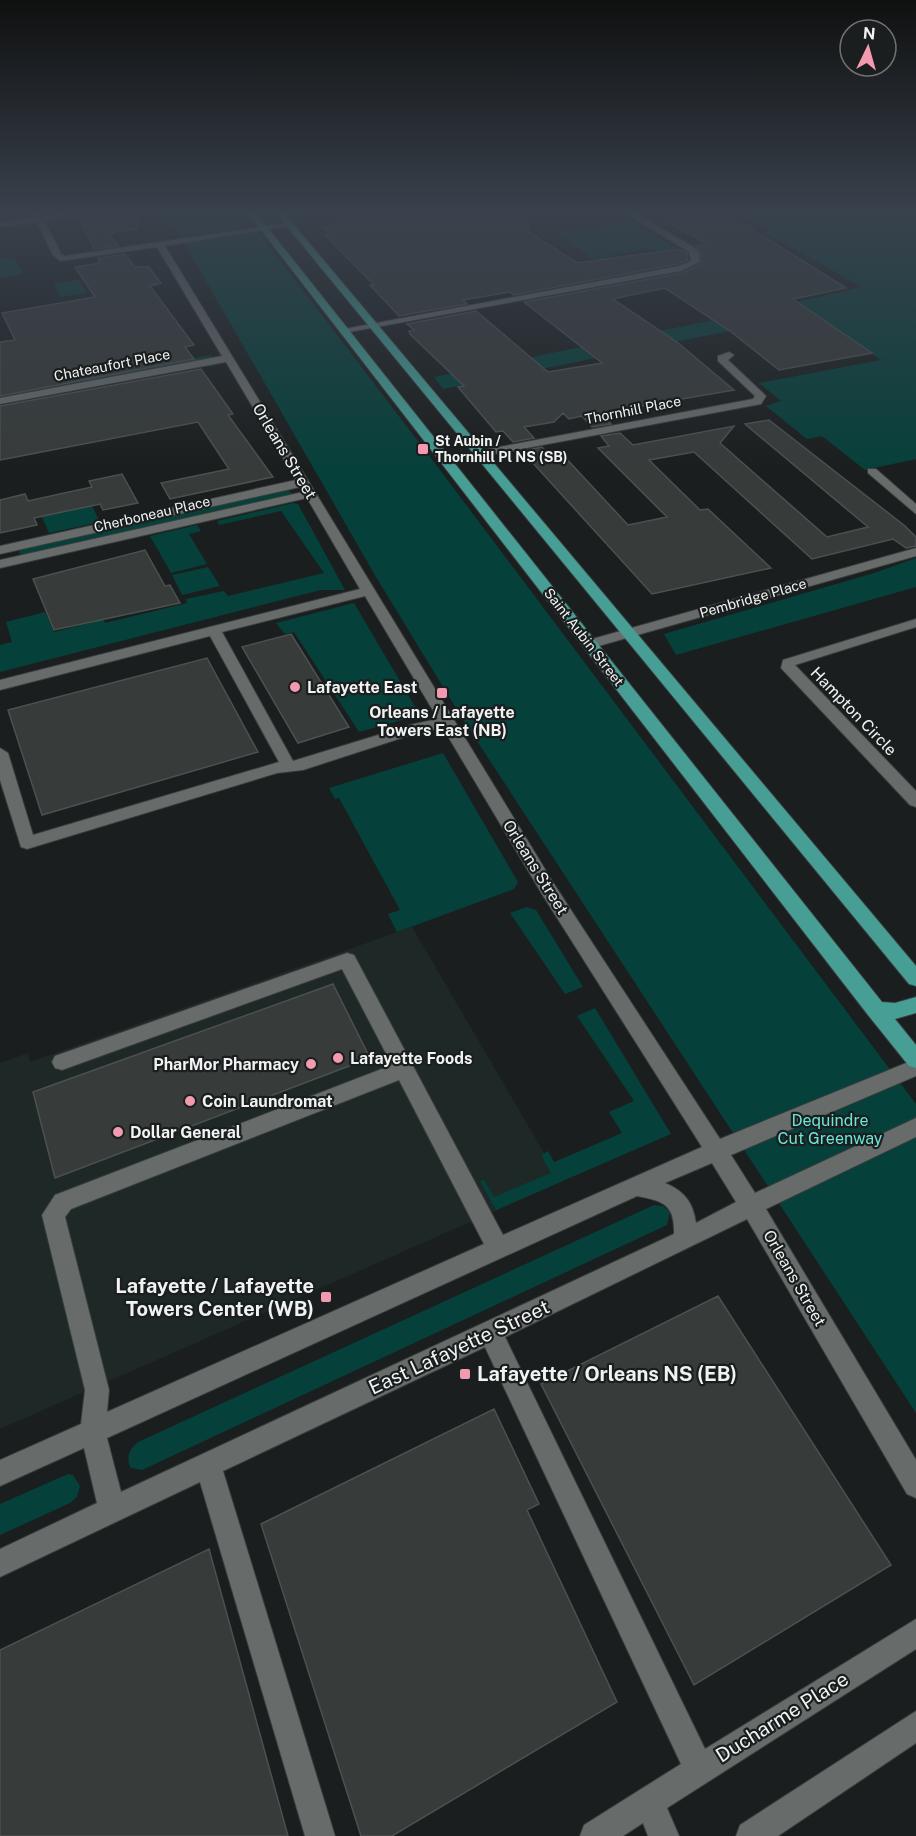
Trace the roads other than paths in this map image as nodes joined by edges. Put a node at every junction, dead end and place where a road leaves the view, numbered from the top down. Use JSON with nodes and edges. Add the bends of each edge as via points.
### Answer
{"nodes":[{"id":1,"x":193,"y":299,"type":"edge"},
{"id":2,"x":320,"y":299,"type":"edge"},
{"id":3,"x":351,"y":299,"type":"edge"},
{"id":4,"x":515,"y":299,"type":"edge"},
{"id":5,"x":373,"y":325,"type":"junction"},
{"id":6,"x":344,"y":330,"type":"junction"},
{"id":7,"x":227,"y":354,"type":"junction"},
{"id":8,"x":729,"y":356,"type":"dead end"},
{"id":9,"x":0,"y":392,"type":"edge"},
{"id":10,"x":0,"y":401,"type":"edge"},
{"id":11,"x":480,"y":454,"type":"junction"},
{"id":12,"x":446,"y":460,"type":"junction"},
{"id":13,"x":872,"y":471,"type":"dead end"},
{"id":14,"x":307,"y":488,"type":"junction"},
{"id":15,"x":910,"y":500,"type":"edge"},
{"id":16,"x":916,"y":510,"type":"edge"},
{"id":17,"x":0,"y":550,"type":"edge"},
{"id":18,"x":916,"y":552,"type":"edge"},
{"id":19,"x":0,"y":564,"type":"edge"},
{"id":20,"x":367,"y":591,"type":"junction"},
{"id":21,"x":916,"y":623,"type":"edge"},
{"id":22,"x":214,"y":631,"type":"junction"},
{"id":23,"x":629,"y":634,"type":"junction"},
{"id":24,"x":590,"y":644,"type":"junction"},
{"id":25,"x":0,"y":685,"type":"edge"},
{"id":26,"x":447,"y":721,"type":"junction"},
{"id":27,"x":0,"y":753,"type":"edge"},
{"id":28,"x":289,"y":766,"type":"junction"},
{"id":29,"x":916,"y":801,"type":"edge"},
{"id":30,"x":916,"y":979,"type":"edge"},
{"id":31,"x":916,"y":1005,"type":"edge"},
{"id":32,"x":875,"y":1009,"type":"junction"},
{"id":33,"x":916,"y":1060,"type":"edge"},
{"id":34,"x":62,"y":1062,"type":"dead end"},
{"id":35,"x":916,"y":1067,"type":"edge"},
{"id":36,"x":404,"y":1069,"type":"junction"},
{"id":37,"x":916,"y":1127,"type":"edge"},
{"id":38,"x":717,"y":1152,"type":"junction"},
{"id":39,"x":635,"y":1186,"type":"junction"},
{"id":40,"x":752,"y":1204,"type":"junction"},
{"id":41,"x":685,"y":1240,"type":"junction"},
{"id":42,"x":498,"y":1248,"type":"junction"},
{"id":43,"x":490,"y":1332,"type":"junction"},
{"id":44,"x":93,"y":1432,"type":"junction"},
{"id":45,"x":208,"y":1465,"type":"junction"},
{"id":46,"x":0,"y":1473,"type":"edge"},
{"id":47,"x":916,"y":1485,"type":"edge"},
{"id":48,"x":112,"y":1510,"type":"junction"},
{"id":49,"x":0,"y":1563,"type":"edge"},
{"id":50,"x":916,"y":1633,"type":"edge"},
{"id":51,"x":916,"y":1726,"type":"edge"},
{"id":52,"x":699,"y":1770,"type":"junction"},
{"id":53,"x":649,"y":1802,"type":"junction"},
{"id":54,"x":320,"y":1836,"type":"edge"},
{"id":55,"x":595,"y":1836,"type":"edge"},
{"id":56,"x":664,"y":1836,"type":"edge"},
{"id":57,"x":751,"y":1836,"type":"edge"}],
"edges":[{"from":1,"to":7,"type":"street","name":"Orleans Street"},
{"from":2,"to":6,"type":"main road","name":"Saint Aubin Street"},
{"from":3,"to":5,"type":"main road"},
{"from":4,"to":5,"type":"street"},
{"from":5,"to":6,"type":"street"},
{"from":5,"to":11,"type":"main road"},
{"from":6,"to":12,"type":"main road","name":"Saint Aubin Street"},
{"from":7,"to":9,"type":"street","name":"Chateaufort Place"},
{"from":7,"to":10,"type":"street","name":"Chateaufort Place"},
{"from":7,"to":14,"type":"street","name":"Orleans Street"},
{"from":8,"to":11,"type":"street","name":"Thornhill Place","via":[[723,361],[760,396],[757,402]]},
{"from":11,"to":12,"type":"street","name":"Thornhill Place"},
{"from":11,"to":23,"type":"main road"},
{"from":12,"to":24,"type":"main road","name":"Saint Aubin Street"},
{"from":13,"to":15,"type":"street"},
{"from":14,"to":17,"type":"street","name":"Cherboneau Place"},
{"from":14,"to":19,"type":"street","name":"Cherboneau Place"},
{"from":14,"to":20,"type":"street","name":"Orleans Street"},
{"from":15,"to":16,"type":"street"},
{"from":18,"to":23,"type":"street","name":"Pembridge Place"},
{"from":20,"to":22,"type":"street"},
{"from":20,"to":26,"type":"street","name":"Orleans Street"},
{"from":21,"to":29,"type":"street","name":"Hampton Circle","via":[[788,663],[788,668]]},
{"from":22,"to":25,"type":"street"},
{"from":22,"to":28,"type":"street"},
{"from":23,"to":24,"type":"street","name":"Pembridge Place"},
{"from":23,"to":30,"type":"main road"},
{"from":24,"to":32,"type":"main road","name":"Saint Aubin Street"},
{"from":26,"to":28,"type":"street"},
{"from":26,"to":38,"type":"street","name":"Orleans Street","via":[[548,889]]},
{"from":27,"to":28,"type":"street","via":[[27,843]]},
{"from":31,"to":32,"type":"main road","via":[[895,1011]]},
{"from":32,"to":33,"type":"main road","name":"Saint Aubin Street"},
{"from":34,"to":36,"type":"street","via":[[347,960]]},
{"from":35,"to":38,"type":"street"},
{"from":36,"to":42,"type":"street"},
{"from":36,"to":44,"type":"street","via":[[58,1205],[53,1215],[97,1390]]},
{"from":37,"to":40,"type":"street","name":"East Lafayette Street"},
{"from":38,"to":39,"type":"street"},
{"from":38,"to":40,"type":"street","name":"Orleans Street"},
{"from":39,"to":41,"type":"street","via":[[674,1196],[686,1220]]},
{"from":39,"to":42,"type":"street"},
{"from":40,"to":41,"type":"street","name":"East Lafayette Street"},
{"from":40,"to":47,"type":"street","name":"Orleans Street"},
{"from":41,"to":43,"type":"street","name":"East Lafayette Street"},
{"from":42,"to":44,"type":"street"},
{"from":43,"to":45,"type":"street","name":"East Lafayette Street"},
{"from":43,"to":52,"type":"street"},
{"from":44,"to":46,"type":"street"},
{"from":44,"to":48,"type":"street"},
{"from":45,"to":48,"type":"street","name":"East Lafayette Street"},
{"from":45,"to":54,"type":"street"},
{"from":48,"to":49,"type":"street","name":"East Lafayette Street"},
{"from":50,"to":52,"type":"street","name":"Ducharme Place"},
{"from":51,"to":57,"type":"street"},
{"from":52,"to":53,"type":"street","name":"Ducharme Place"},
{"from":53,"to":55,"type":"street","name":"Ducharme Place"},
{"from":53,"to":56,"type":"street"}]}
